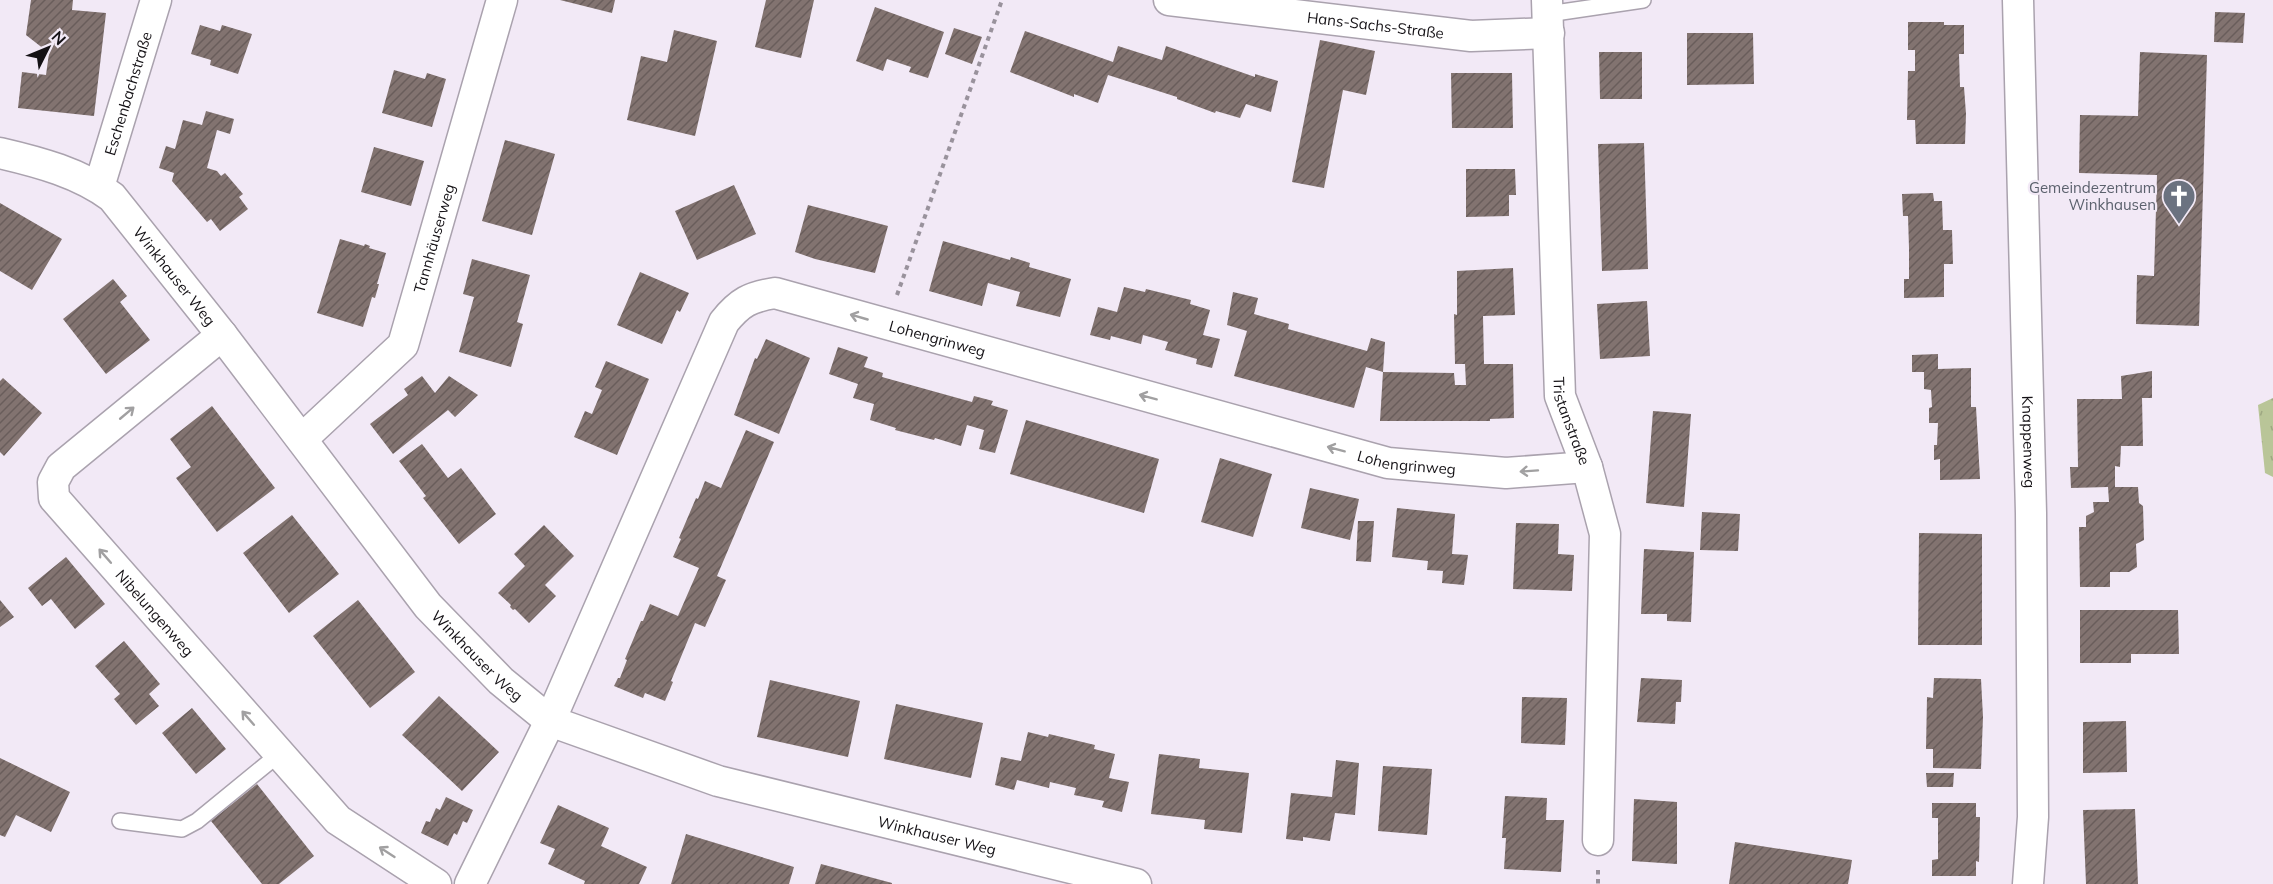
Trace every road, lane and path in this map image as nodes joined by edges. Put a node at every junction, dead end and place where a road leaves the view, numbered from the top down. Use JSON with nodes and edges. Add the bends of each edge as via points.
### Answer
{"nodes":[{"id":1,"x":156,"y":0,"type":"edge"},
{"id":2,"x":502,"y":0,"type":"edge"},
{"id":3,"x":1002,"y":0,"type":"edge"},
{"id":4,"x":1169,"y":0,"type":"edge"},
{"id":5,"x":1643,"y":0,"type":"edge"},
{"id":6,"x":2018,"y":0,"type":"edge"},
{"id":7,"x":1548,"y":16,"type":"edge"},
{"id":8,"x":0,"y":153,"type":"edge"},
{"id":9,"x":99,"y":187,"type":"junction"},
{"id":10,"x":886,"y":324,"type":"junction"},
{"id":11,"x":222,"y":335,"type":"junction"},
{"id":12,"x":302,"y":439,"type":"junction"},
{"id":13,"x":1587,"y":467,"type":"junction"},
{"id":14,"x":550,"y":721,"type":"junction"},
{"id":15,"x":279,"y":754,"type":"junction"},
{"id":16,"x":120,"y":821,"type":"dead end"},
{"id":17,"x":1598,"y":840,"type":"dead end"},
{"id":18,"x":436,"y":884,"type":"edge"},
{"id":19,"x":470,"y":884,"type":"edge"},
{"id":20,"x":1136,"y":884,"type":"edge"},
{"id":21,"x":2028,"y":884,"type":"edge"}],
"edges":[{"from":1,"to":9,"type":"street","name":"Eschenbachstraße"},
{"from":2,"to":12,"type":"street","name":"Tannhäuserweg","via":[[403,345]]},
{"from":3,"to":10,"type":"path"},
{"from":4,"to":7,"type":"street","name":"Hans-Sachs-Straße","via":[[1471,36]]},
{"from":5,"to":7,"type":"lane"},
{"from":6,"to":21,"type":"street","name":"Knappenweg","via":[[2031,524],[2033,817]]},
{"from":7,"to":13,"type":"street","name":"Tristanstraße","via":[[1560,396]]},
{"from":8,"to":9,"type":"street","name":"Winkhauser Weg","via":[[77,176]]},
{"from":9,"to":11,"type":"street","name":"Winkhauser Weg","via":[[123,208]]},
{"from":13,"to":10,"type":"street","name":"Lohengrinweg","one_way":true,"via":[[1506,473],[1388,463]]},
{"from":10,"to":14,"type":"street","name":"Lohengrinweg","one_way":true,"via":[[775,293],[736,306],[724,322]]},
{"from":11,"to":12,"type":"street","name":"Winkhauser Weg"},
{"from":15,"to":11,"type":"street","name":"Nibelungenweg","one_way":true,"via":[[54,498],[53,482],[61,467]]},
{"from":12,"to":14,"type":"street","name":"Winkhauser Weg","via":[[428,606],[501,681]]},
{"from":13,"to":17,"type":"street","name":"Tristanstraße","via":[[1605,534]]},
{"from":14,"to":19,"type":"street"},
{"from":14,"to":20,"type":"street","name":"Winkhauser Weg","via":[[718,781]]},
{"from":15,"to":16,"type":"lane","via":[[182,829]]},
{"from":18,"to":15,"type":"street","name":"Nibelungenweg","one_way":true,"via":[[338,820]]}]}
